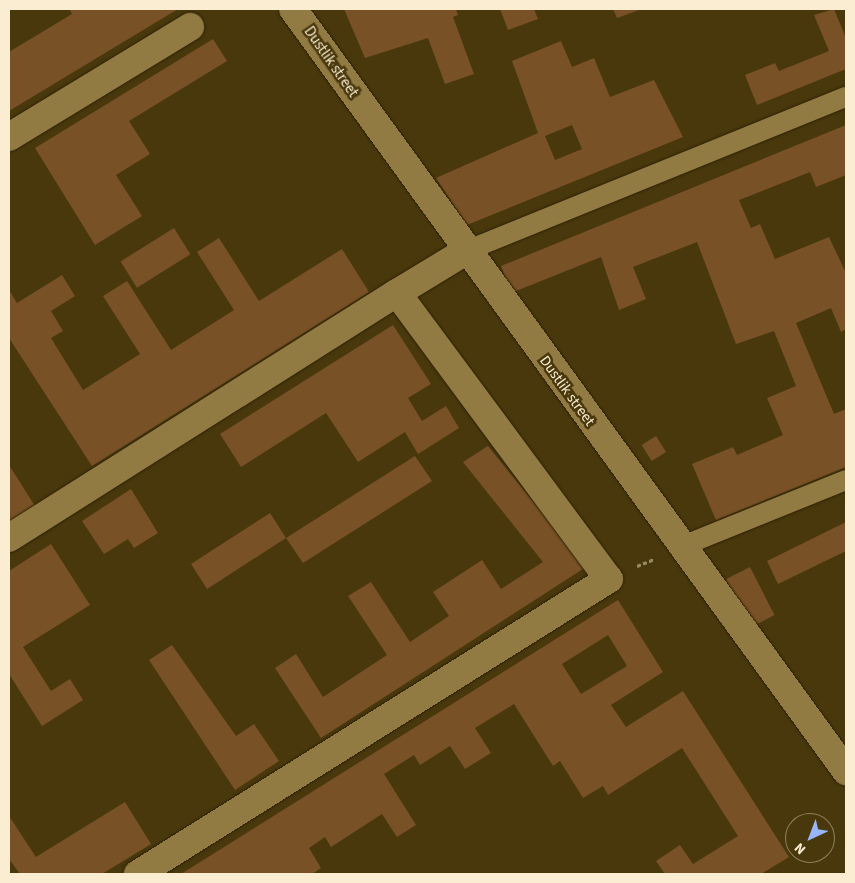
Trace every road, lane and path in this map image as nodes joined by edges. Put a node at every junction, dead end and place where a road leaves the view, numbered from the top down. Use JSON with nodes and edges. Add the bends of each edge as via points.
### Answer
{"nodes":[{"id":1,"x":293,"y":9,"type":"edge"},
{"id":2,"x":190,"y":27,"type":"dead end"},
{"id":3,"x":846,"y":96,"type":"edge"},
{"id":4,"x":9,"y":137,"type":"edge"},
{"id":5,"x":466,"y":251,"type":"junction"},
{"id":6,"x":396,"y":293,"type":"junction"},
{"id":7,"x":846,"y":480,"type":"edge"},
{"id":8,"x":9,"y":538,"type":"edge"},
{"id":9,"x":680,"y":547,"type":"junction"},
{"id":10,"x":609,"y":579,"type":"junction"},
{"id":11,"x":846,"y":770,"type":"edge"},
{"id":12,"x":138,"y":874,"type":"edge"}],
"edges":[{"from":1,"to":5,"type":"street","name":"Dustlik street"},
{"from":2,"to":4,"type":"street"},
{"from":3,"to":5,"type":"lane"},
{"from":5,"to":6,"type":"street"},
{"from":5,"to":9,"type":"street","name":"Dustlik street"},
{"from":6,"to":8,"type":"street"},
{"from":6,"to":10,"type":"street"},
{"from":7,"to":9,"type":"lane"},
{"from":9,"to":10,"type":"path"},
{"from":9,"to":11,"type":"street","name":"Dustlik street"},
{"from":10,"to":12,"type":"street"}]}
